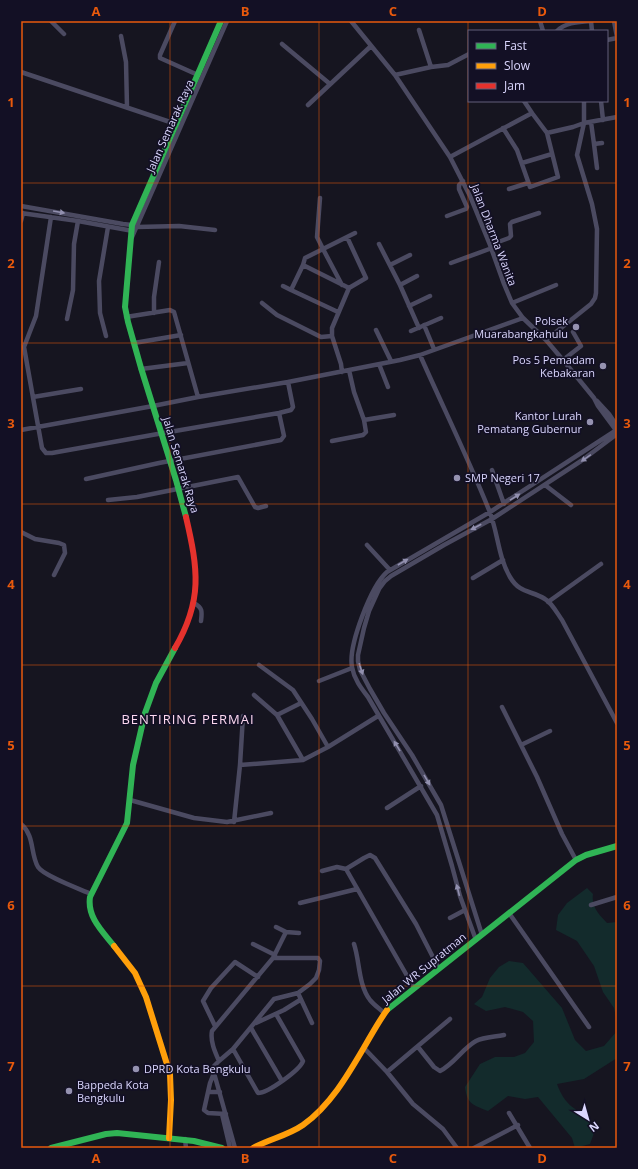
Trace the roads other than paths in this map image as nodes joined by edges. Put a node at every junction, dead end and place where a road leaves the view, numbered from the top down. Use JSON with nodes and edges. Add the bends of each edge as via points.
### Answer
{"nodes":[{"id":1,"x":51,"y":21,"type":"edge"},
{"id":2,"x":175,"y":21,"type":"edge"},
{"id":3,"x":221,"y":21,"type":"edge"},
{"id":4,"x":227,"y":21,"type":"edge"},
{"id":5,"x":351,"y":21,"type":"edge"},
{"id":6,"x":591,"y":21,"type":"edge"},
{"id":7,"x":614,"y":21,"type":"edge"},
{"id":8,"x":571,"y":22,"type":"edge"},
{"id":9,"x":419,"y":30,"type":"dead end"},
{"id":10,"x":558,"y":30,"type":"edge"},
{"id":11,"x":64,"y":34,"type":"dead end"},
{"id":12,"x":121,"y":36,"type":"dead end"},
{"id":13,"x":617,"y":38,"type":"edge"},
{"id":14,"x":282,"y":44,"type":"dead end"},
{"id":15,"x":371,"y":46,"type":"junction"},
{"id":16,"x":468,"y":55,"type":"edge"},
{"id":17,"x":430,"y":67,"type":"junction"},
{"id":18,"x":21,"y":72,"type":"edge"},
{"id":19,"x":198,"y":75,"type":"junction"},
{"id":20,"x":395,"y":76,"type":"junction"},
{"id":21,"x":330,"y":84,"type":"junction"},
{"id":22,"x":525,"y":102,"type":"edge"},
{"id":23,"x":584,"y":102,"type":"edge"},
{"id":24,"x":601,"y":102,"type":"edge"},
{"id":25,"x":308,"y":105,"type":"dead end"},
{"id":26,"x":127,"y":107,"type":"junction"},
{"id":27,"x":532,"y":114,"type":"junction"},
{"id":28,"x":617,"y":117,"type":"edge"},
{"id":29,"x":603,"y":120,"type":"junction"},
{"id":30,"x":591,"y":122,"type":"junction"},
{"id":31,"x":584,"y":123,"type":"junction"},
{"id":32,"x":179,"y":125,"type":"junction"},
{"id":33,"x":503,"y":128,"type":"junction"},
{"id":34,"x":547,"y":133,"type":"junction"},
{"id":35,"x":602,"y":143,"type":"dead end"},
{"id":36,"x":594,"y":144,"type":"junction"},
{"id":37,"x":552,"y":154,"type":"junction"},
{"id":38,"x":450,"y":157,"type":"junction"},
{"id":39,"x":522,"y":163,"type":"junction"},
{"id":40,"x":597,"y":168,"type":"dead end"},
{"id":41,"x":463,"y":181,"type":"junction"},
{"id":42,"x":528,"y":182,"type":"junction"},
{"id":43,"x":509,"y":189,"type":"dead end"},
{"id":44,"x":320,"y":198,"type":"dead end"},
{"id":45,"x":21,"y":206,"type":"edge"},
{"id":46,"x":22,"y":213,"type":"edge"},
{"id":47,"x":539,"y":213,"type":"dead end"},
{"id":48,"x":447,"y":216,"type":"dead end"},
{"id":49,"x":51,"y":217,"type":"junction"},
{"id":50,"x":21,"y":221,"type":"edge"},
{"id":51,"x":78,"y":221,"type":"junction"},
{"id":52,"x":108,"y":227,"type":"junction"},
{"id":53,"x":214,"y":230,"type":"dead end"},
{"id":54,"x":133,"y":231,"type":"junction"},
{"id":55,"x":355,"y":232,"type":"dead end"},
{"id":56,"x":347,"y":237,"type":"junction"},
{"id":57,"x":379,"y":244,"type":"dead end"},
{"id":58,"x":491,"y":246,"type":"junction"},
{"id":59,"x":323,"y":249,"type":"junction"},
{"id":60,"x":410,"y":255,"type":"dead end"},
{"id":61,"x":159,"y":262,"type":"dead end"},
{"id":62,"x":451,"y":263,"type":"dead end"},
{"id":63,"x":303,"y":265,"type":"junction"},
{"id":64,"x":390,"y":265,"type":"junction"},
{"id":65,"x":417,"y":276,"type":"dead end"},
{"id":66,"x":342,"y":285,"type":"junction"},
{"id":67,"x":400,"y":285,"type":"junction"},
{"id":68,"x":556,"y":285,"type":"dead end"},
{"id":69,"x":283,"y":286,"type":"dead end"},
{"id":70,"x":349,"y":288,"type":"junction"},
{"id":71,"x":291,"y":290,"type":"junction"},
{"id":72,"x":430,"y":296,"type":"dead end"},
{"id":73,"x":262,"y":303,"type":"dead end"},
{"id":74,"x":512,"y":303,"type":"junction"},
{"id":75,"x":409,"y":306,"type":"junction"},
{"id":76,"x":338,"y":312,"type":"junction"},
{"id":77,"x":154,"y":313,"type":"junction"},
{"id":78,"x":126,"y":317,"type":"junction"},
{"id":79,"x":441,"y":318,"type":"dead end"},
{"id":80,"x":524,"y":318,"type":"junction"},
{"id":81,"x":67,"y":319,"type":"dead end"},
{"id":82,"x":424,"y":325,"type":"junction"},
{"id":83,"x":418,"y":328,"type":"junction"},
{"id":84,"x":376,"y":330,"type":"dead end"},
{"id":85,"x":411,"y":331,"type":"dead end"},
{"id":86,"x":573,"y":332,"type":"dead end"},
{"id":87,"x":181,"y":335,"type":"junction"},
{"id":88,"x":106,"y":336,"type":"dead end"},
{"id":89,"x":332,"y":336,"type":"junction"},
{"id":90,"x":546,"y":340,"type":"junction"},
{"id":91,"x":134,"y":343,"type":"junction"},
{"id":92,"x":434,"y":350,"type":"junction"},
{"id":93,"x":420,"y":355,"type":"junction"},
{"id":94,"x":563,"y":360,"type":"junction"},
{"id":95,"x":391,"y":362,"type":"junction"},
{"id":96,"x":188,"y":363,"type":"junction"},
{"id":97,"x":379,"y":364,"type":"junction"},
{"id":98,"x":141,"y":369,"type":"junction"},
{"id":99,"x":345,"y":371,"type":"junction"},
{"id":100,"x":288,"y":382,"type":"junction"},
{"id":101,"x":388,"y":387,"type":"dead end"},
{"id":102,"x":81,"y":389,"type":"dead end"},
{"id":103,"x":33,"y":397,"type":"junction"},
{"id":104,"x":198,"y":397,"type":"junction"},
{"id":105,"x":153,"y":406,"type":"junction"},
{"id":106,"x":279,"y":413,"type":"junction"},
{"id":107,"x":394,"y":415,"type":"dead end"},
{"id":108,"x":364,"y":420,"type":"junction"},
{"id":109,"x":39,"y":427,"type":"junction"},
{"id":110,"x":21,"y":430,"type":"edge"},
{"id":111,"x":616,"y":430,"type":"edge"},
{"id":112,"x":161,"y":433,"type":"junction"},
{"id":113,"x":332,"y":441,"type":"dead end"},
{"id":114,"x":171,"y":461,"type":"junction"},
{"id":115,"x":492,"y":470,"type":"dead end"},
{"id":116,"x":86,"y":479,"type":"dead end"},
{"id":117,"x":545,"y":485,"type":"junction"},
{"id":118,"x":180,"y":488,"type":"junction"},
{"id":119,"x":108,"y":500,"type":"dead end"},
{"id":120,"x":504,"y":504,"type":"junction"},
{"id":121,"x":571,"y":505,"type":"dead end"},
{"id":122,"x":266,"y":506,"type":"dead end"},
{"id":123,"x":490,"y":512,"type":"junction"},
{"id":124,"x":492,"y":519,"type":"junction"},
{"id":125,"x":21,"y":532,"type":"edge"},
{"id":126,"x":368,"y":545,"type":"dead end"},
{"id":127,"x":503,"y":560,"type":"junction"},
{"id":128,"x":601,"y":564,"type":"dead end"},
{"id":129,"x":390,"y":570,"type":"junction"},
{"id":130,"x":54,"y":575,"type":"dead end"},
{"id":131,"x":473,"y":578,"type":"dead end"},
{"id":132,"x":548,"y":602,"type":"junction"},
{"id":133,"x":194,"y":603,"type":"junction"},
{"id":134,"x":201,"y":621,"type":"dead end"},
{"id":135,"x":358,"y":655,"type":"junction"},
{"id":136,"x":352,"y":656,"type":"junction"},
{"id":137,"x":260,"y":665,"type":"dead end"},
{"id":138,"x":352,"y":668,"type":"junction"},
{"id":139,"x":319,"y":681,"type":"dead end"},
{"id":140,"x":254,"y":695,"type":"dead end"},
{"id":141,"x":301,"y":703,"type":"junction"},
{"id":142,"x":502,"y":707,"type":"dead end"},
{"id":143,"x":277,"y":715,"type":"junction"},
{"id":144,"x":242,"y":716,"type":"dead end"},
{"id":145,"x":378,"y":716,"type":"junction"},
{"id":146,"x":617,"y":723,"type":"edge"},
{"id":147,"x":550,"y":731,"type":"dead end"},
{"id":148,"x":521,"y":745,"type":"junction"},
{"id":149,"x":328,"y":747,"type":"junction"},
{"id":150,"x":412,"y":755,"type":"junction"},
{"id":151,"x":303,"y":760,"type":"junction"},
{"id":152,"x":405,"y":760,"type":"junction"},
{"id":153,"x":240,"y":765,"type":"junction"},
{"id":154,"x":421,"y":786,"type":"junction"},
{"id":155,"x":130,"y":800,"type":"junction"},
{"id":156,"x":387,"y":808,"type":"dead end"},
{"id":157,"x":271,"y":813,"type":"dead end"},
{"id":158,"x":234,"y":822,"type":"junction"},
{"id":159,"x":21,"y":824,"type":"edge"},
{"id":160,"x":617,"y":846,"type":"edge"},
{"id":161,"x":576,"y":860,"type":"junction"},
{"id":162,"x":346,"y":869,"type":"junction"},
{"id":163,"x":322,"y":870,"type":"dead end"},
{"id":164,"x":357,"y":889,"type":"junction"},
{"id":165,"x":91,"y":894,"type":"junction"},
{"id":166,"x":617,"y":897,"type":"edge"},
{"id":167,"x":300,"y":903,"type":"dead end"},
{"id":168,"x":591,"y":905,"type":"dead end"},
{"id":169,"x":465,"y":910,"type":"junction"},
{"id":170,"x":509,"y":913,"type":"junction"},
{"id":171,"x":450,"y":918,"type":"dead end"},
{"id":172,"x":276,"y":927,"type":"dead end"},
{"id":173,"x":286,"y":932,"type":"junction"},
{"id":174,"x":299,"y":933,"type":"dead end"},
{"id":175,"x":482,"y":935,"type":"junction"},
{"id":176,"x":476,"y":940,"type":"junction"},
{"id":177,"x":253,"y":944,"type":"dead end"},
{"id":178,"x":354,"y":944,"type":"dead end"},
{"id":179,"x":274,"y":957,"type":"junction"},
{"id":180,"x":439,"y":968,"type":"junction"},
{"id":181,"x":258,"y":977,"type":"junction"},
{"id":182,"x":414,"y":988,"type":"junction"},
{"id":183,"x":298,"y":993,"type":"junction"},
{"id":184,"x":300,"y":1000,"type":"junction"},
{"id":185,"x":384,"y":1013,"type":"junction"},
{"id":186,"x":276,"y":1014,"type":"junction"},
{"id":187,"x":450,"y":1019,"type":"dead end"},
{"id":188,"x":312,"y":1024,"type":"dead end"},
{"id":189,"x":215,"y":1026,"type":"junction"},
{"id":190,"x":253,"y":1026,"type":"junction"},
{"id":191,"x":589,"y":1027,"type":"dead end"},
{"id":192,"x":504,"y":1035,"type":"dead end"},
{"id":193,"x":418,"y":1047,"type":"junction"},
{"id":194,"x":364,"y":1048,"type":"junction"},
{"id":195,"x":233,"y":1049,"type":"junction"},
{"id":196,"x":219,"y":1060,"type":"junction"},
{"id":197,"x":387,"y":1072,"type":"junction"},
{"id":198,"x":214,"y":1073,"type":"junction"},
{"id":199,"x":282,"y":1081,"type":"junction"},
{"id":200,"x":208,"y":1092,"type":"junction"},
{"id":201,"x":220,"y":1092,"type":"junction"},
{"id":202,"x":509,"y":1113,"type":"dead end"},
{"id":203,"x":224,"y":1114,"type":"junction"},
{"id":204,"x":518,"y":1125,"type":"junction"},
{"id":205,"x":169,"y":1138,"type":"junction"},
{"id":206,"x":185,"y":1139,"type":"junction"},
{"id":207,"x":51,"y":1148,"type":"edge"},
{"id":208,"x":186,"y":1148,"type":"edge"},
{"id":209,"x":222,"y":1148,"type":"edge"},
{"id":210,"x":230,"y":1148,"type":"edge"},
{"id":211,"x":235,"y":1148,"type":"edge"},
{"id":212,"x":253,"y":1148,"type":"edge"},
{"id":213,"x":457,"y":1148,"type":"edge"},
{"id":214,"x":474,"y":1148,"type":"edge"},
{"id":215,"x":530,"y":1148,"type":"edge"}],
"edges":[{"from":1,"to":11,"type":"street"},
{"from":2,"to":19,"type":"street","via":[[160,58]]},
{"from":3,"to":19,"type":"main road","name":"Jalan Semarak Raya"},
{"from":4,"to":32,"type":"street","name":"Jalan Semarak Raya"},
{"from":5,"to":15,"type":"street","name":"Jalan Dharma Wanita"},
{"from":6,"to":8,"type":"street"},
{"from":7,"to":13,"type":"street"},
{"from":8,"to":10,"type":"street"},
{"from":9,"to":17,"type":"street"},
{"from":12,"to":26,"type":"street","via":[[126,62]]},
{"from":14,"to":21,"type":"street"},
{"from":15,"to":20,"type":"street","name":"Jalan Dharma Wanita"},
{"from":15,"to":21,"type":"street"},
{"from":16,"to":17,"type":"street","via":[[448,65]]},
{"from":17,"to":20,"type":"street"},
{"from":18,"to":26,"type":"street"},
{"from":19,"to":32,"type":"main road","name":"Jalan Semarak Raya"},
{"from":20,"to":38,"type":"street","name":"Jalan Dharma Wanita"},
{"from":21,"to":25,"type":"street"},
{"from":22,"to":27,"type":"street"},
{"from":23,"to":31,"type":"street"},
{"from":24,"to":29,"type":"street"},
{"from":26,"to":32,"type":"street"},
{"from":27,"to":33,"type":"street"},
{"from":27,"to":34,"type":"street"},
{"from":28,"to":29,"type":"street"},
{"from":29,"to":30,"type":"street"},
{"from":30,"to":31,"type":"street"},
{"from":30,"to":36,"type":"street"},
{"from":31,"to":34,"type":"street"},
{"from":31,"to":90,"type":"street","via":[[577,155],[597,229],[596,293],[591,304]]},
{"from":32,"to":54,"type":"main road","name":"Jalan Semarak Raya"},
{"from":33,"to":38,"type":"street"},
{"from":33,"to":39,"type":"street"},
{"from":34,"to":37,"type":"street"},
{"from":35,"to":36,"type":"street"},
{"from":36,"to":40,"type":"street"},
{"from":37,"to":39,"type":"street"},
{"from":37,"to":42,"type":"street","via":[[558,177],[530,187]]},
{"from":38,"to":41,"type":"street","name":"Jalan Dharma Wanita"},
{"from":39,"to":42,"type":"street"},
{"from":41,"to":48,"type":"street","via":[[459,189],[467,208]]},
{"from":41,"to":58,"type":"street","name":"Jalan Dharma Wanita"},
{"from":42,"to":43,"type":"street"},
{"from":44,"to":59,"type":"street","via":[[316,237]]},
{"from":45,"to":54,"type":"street","one_way":true,"via":[[123,224]]},
{"from":46,"to":49,"type":"street"},
{"from":46,"to":50,"type":"street"},
{"from":47,"to":58,"type":"street","via":[[512,222],[511,236]]},
{"from":49,"to":51,"type":"street"},
{"from":49,"to":103,"type":"street","via":[[36,316],[24,347]]},
{"from":51,"to":52,"type":"street"},
{"from":51,"to":81,"type":"street","via":[[74,244],[73,290]]},
{"from":52,"to":54,"type":"street"},
{"from":52,"to":88,"type":"street","via":[[99,281],[100,313]]},
{"from":53,"to":54,"type":"street","via":[[179,226]]},
{"from":54,"to":78,"type":"main road","name":"Jalan Semarak Raya","via":[[125,298]]},
{"from":55,"to":56,"type":"street"},
{"from":56,"to":59,"type":"street"},
{"from":56,"to":70,"type":"street","via":[[366,278]]},
{"from":57,"to":64,"type":"street"},
{"from":58,"to":62,"type":"street"},
{"from":58,"to":74,"type":"street","name":"Jalan Dharma Wanita"},
{"from":59,"to":63,"type":"street","via":[[306,258]]},
{"from":59,"to":66,"type":"street"},
{"from":60,"to":64,"type":"street"},
{"from":61,"to":77,"type":"street"},
{"from":63,"to":66,"type":"street"},
{"from":63,"to":71,"type":"street"},
{"from":64,"to":67,"type":"street"},
{"from":65,"to":67,"type":"street"},
{"from":66,"to":70,"type":"street"},
{"from":67,"to":75,"type":"street"},
{"from":68,"to":74,"type":"street"},
{"from":69,"to":71,"type":"street"},
{"from":70,"to":76,"type":"street"},
{"from":71,"to":76,"type":"street"},
{"from":72,"to":75,"type":"street"},
{"from":73,"to":89,"type":"street","via":[[276,315],[321,337]]},
{"from":74,"to":80,"type":"street","name":"Jalan Dharma Wanita"},
{"from":75,"to":83,"type":"street"},
{"from":76,"to":89,"type":"street"},
{"from":77,"to":78,"type":"street"},
{"from":77,"to":87,"type":"street","via":[[173,311]]},
{"from":78,"to":91,"type":"main road","name":"Jalan Semarak Raya"},
{"from":79,"to":82,"type":"street"},
{"from":80,"to":90,"type":"street","name":"Jalan Dharma Wanita"},
{"from":80,"to":92,"type":"street"},
{"from":82,"to":83,"type":"street"},
{"from":82,"to":92,"type":"street"},
{"from":83,"to":85,"type":"street"},
{"from":84,"to":95,"type":"street"},
{"from":86,"to":94,"type":"street","via":[[581,346]]},
{"from":87,"to":91,"type":"street"},
{"from":87,"to":96,"type":"street"},
{"from":89,"to":99,"type":"street"},
{"from":90,"to":94,"type":"street","name":"Jalan Dharma Wanita"},
{"from":91,"to":98,"type":"main road","name":"Jalan Semarak Raya"},
{"from":92,"to":93,"type":"street"},
{"from":93,"to":95,"type":"street"},
{"from":93,"to":123,"type":"street"},
{"from":94,"to":111,"type":"street","name":"Jalan Dharma Wanita","via":[[597,401]]},
{"from":95,"to":97,"type":"street"},
{"from":96,"to":98,"type":"street"},
{"from":96,"to":104,"type":"street"},
{"from":97,"to":99,"type":"street"},
{"from":97,"to":101,"type":"street"},
{"from":98,"to":105,"type":"main road","name":"Jalan Semarak Raya"},
{"from":99,"to":100,"type":"street"},
{"from":99,"to":108,"type":"street"},
{"from":100,"to":104,"type":"street"},
{"from":100,"to":106,"type":"street","via":[[292,409]]},
{"from":102,"to":103,"type":"street"},
{"from":103,"to":109,"type":"street"},
{"from":104,"to":105,"type":"street"},
{"from":105,"to":109,"type":"street"},
{"from":105,"to":112,"type":"main road","name":"Jalan Semarak Raya"},
{"from":106,"to":112,"type":"street"},
{"from":106,"to":114,"type":"street","via":[[284,436],[282,440]]},
{"from":107,"to":108,"type":"street"},
{"from":108,"to":113,"type":"street","via":[[364,435]]},
{"from":109,"to":110,"type":"street"},
{"from":109,"to":112,"type":"street","via":[[42,448],[46,453]]},
{"from":111,"to":117,"type":"street","one_way":true,"via":[[597,450]]},
{"from":120,"to":111,"type":"street","one_way":true},
{"from":112,"to":114,"type":"main road","name":"Jalan Semarak Raya"},
{"from":114,"to":116,"type":"street"},
{"from":114,"to":118,"type":"main road","name":"Jalan Semarak Raya"},
{"from":115,"to":120,"type":"street"},
{"from":117,"to":121,"type":"street"},
{"from":117,"to":124,"type":"street"},
{"from":118,"to":119,"type":"street"},
{"from":118,"to":122,"type":"street","via":[[238,477],[255,507]]},
{"from":118,"to":133,"type":"main road","name":"Jalan Semarak Raya","via":[[194,552]]},
{"from":120,"to":123,"type":"street"},
{"from":123,"to":124,"type":"street"},
{"from":129,"to":123,"type":"street","one_way":true},
{"from":124,"to":127,"type":"street"},
{"from":124,"to":135,"type":"street","one_way":true,"via":[[412,563],[385,581],[369,611]]},
{"from":125,"to":130,"type":"street","via":[[35,539],[64,546],[65,553]]},
{"from":126,"to":129,"type":"street"},
{"from":127,"to":131,"type":"street"},
{"from":127,"to":132,"type":"street","via":[[515,584]]},
{"from":128,"to":132,"type":"street"},
{"from":129,"to":136,"type":"street","via":[[379,580],[370,596]]},
{"from":132,"to":146,"type":"street","via":[[562,620]]},
{"from":133,"to":134,"type":"street","via":[[202,610]]},
{"from":133,"to":155,"type":"main road","name":"Jalan Semarak Raya","via":[[188,625],[153,690],[137,743]]},
{"from":135,"to":136,"type":"street"},
{"from":135,"to":150,"type":"street","one_way":true,"via":[[360,670],[370,689]]},
{"from":136,"to":138,"type":"street"},
{"from":137,"to":141,"type":"street","via":[[292,690]]},
{"from":138,"to":139,"type":"street"},
{"from":138,"to":145,"type":"street","via":[[358,684]]},
{"from":140,"to":143,"type":"street"},
{"from":141,"to":143,"type":"street"},
{"from":141,"to":149,"type":"street"},
{"from":142,"to":148,"type":"street"},
{"from":143,"to":151,"type":"street"},
{"from":144,"to":153,"type":"street"},
{"from":145,"to":149,"type":"street"},
{"from":152,"to":145,"type":"street","one_way":true},
{"from":147,"to":148,"type":"street"},
{"from":148,"to":161,"type":"street"},
{"from":149,"to":151,"type":"street"},
{"from":150,"to":152,"type":"street"},
{"from":150,"to":175,"type":"street","one_way":true,"via":[[443,810]]},
{"from":151,"to":153,"type":"street"},
{"from":152,"to":154,"type":"street"},
{"from":153,"to":158,"type":"street"},
{"from":154,"to":156,"type":"street"},
{"from":169,"to":154,"type":"street","one_way":true,"via":[[437,815]]},
{"from":155,"to":158,"type":"street","via":[[194,818]]},
{"from":155,"to":165,"type":"main road","name":"Jalan Semarak Raya","via":[[122,833]]},
{"from":157,"to":158,"type":"street"},
{"from":159,"to":165,"type":"street","via":[[30,836],[38,867],[45,874]]},
{"from":160,"to":161,"type":"main road","name":"Jalan WR Supratman"},
{"from":161,"to":170,"type":"main road","name":"Jalan WR Supratman"},
{"from":162,"to":163,"type":"street"},
{"from":162,"to":164,"type":"street"},
{"from":162,"to":180,"type":"street","via":[[370,855],[375,858],[416,924]]},
{"from":164,"to":167,"type":"street"},
{"from":164,"to":182,"type":"street"},
{"from":165,"to":205,"type":"main road","name":"Jalan Semarak Raya","via":[[89,902],[93,919],[139,979],[160,1037],[170,1074]]},
{"from":166,"to":168,"type":"street"},
{"from":169,"to":171,"type":"street"},
{"from":169,"to":176,"type":"street"},
{"from":170,"to":175,"type":"main road","name":"Jalan WR Supratman"},
{"from":170,"to":191,"type":"street"},
{"from":172,"to":173,"type":"street"},
{"from":173,"to":174,"type":"street"},
{"from":173,"to":179,"type":"street"},
{"from":175,"to":176,"type":"main road","name":"Jalan WR Supratman"},
{"from":176,"to":180,"type":"main road","name":"Jalan WR Supratman"},
{"from":177,"to":179,"type":"street"},
{"from":178,"to":185,"type":"street","via":[[368,996]]},
{"from":179,"to":181,"type":"street"},
{"from":179,"to":183,"type":"street","via":[[319,959],[316,978]]},
{"from":180,"to":182,"type":"main road","name":"Jalan WR Supratman"},
{"from":181,"to":189,"type":"street"},
{"from":181,"to":189,"type":"street","via":[[235,962],[211,988],[203,1001]]},
{"from":182,"to":185,"type":"main road","name":"Jalan WR Supratman"},
{"from":183,"to":184,"type":"street"},
{"from":183,"to":190,"type":"street","via":[[274,999]]},
{"from":184,"to":186,"type":"street"},
{"from":184,"to":188,"type":"street"},
{"from":185,"to":194,"type":"main road","name":"Jalan WR Supratman"},
{"from":186,"to":190,"type":"street"},
{"from":186,"to":199,"type":"street","via":[[303,1061],[300,1067]]},
{"from":187,"to":193,"type":"street"},
{"from":189,"to":196,"type":"street","via":[[211,1034]]},
{"from":190,"to":195,"type":"street"},
{"from":190,"to":199,"type":"street"},
{"from":192,"to":193,"type":"street","via":[[476,1041],[440,1071]]},
{"from":193,"to":197,"type":"street"},
{"from":194,"to":197,"type":"street"},
{"from":194,"to":212,"type":"main road","name":"Jalan WR Supratman","via":[[339,1086],[308,1121],[292,1132]]},
{"from":195,"to":196,"type":"street"},
{"from":195,"to":199,"type":"street","via":[[258,1093],[264,1093]]},
{"from":196,"to":198,"type":"street","via":[[214,1066]]},
{"from":197,"to":213,"type":"street","via":[[413,1104],[443,1130]]},
{"from":198,"to":200,"type":"street"},
{"from":198,"to":201,"type":"street"},
{"from":200,"to":201,"type":"street"},
{"from":200,"to":203,"type":"street","via":[[204,1110],[208,1113]]},
{"from":201,"to":203,"type":"street"},
{"from":202,"to":204,"type":"street"},
{"from":203,"to":210,"type":"street"},
{"from":203,"to":211,"type":"street"},
{"from":204,"to":214,"type":"street"},
{"from":204,"to":215,"type":"street"},
{"from":205,"to":206,"type":"main road"},
{"from":205,"to":207,"type":"main road","via":[[117,1132]]},
{"from":206,"to":208,"type":"street"},
{"from":206,"to":209,"type":"main road"}]}
